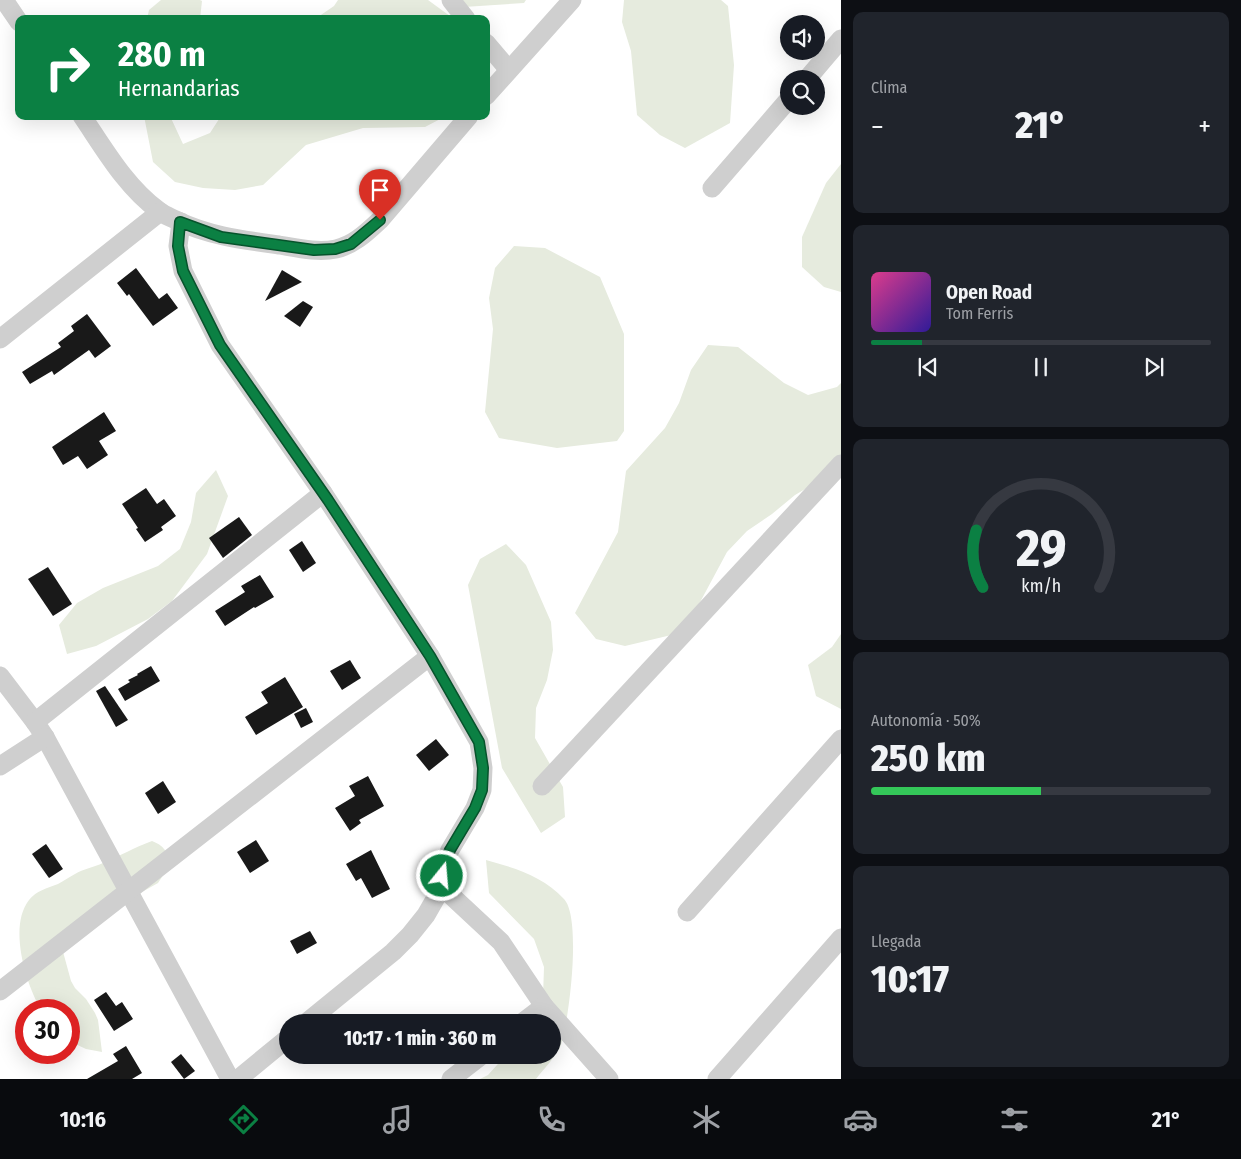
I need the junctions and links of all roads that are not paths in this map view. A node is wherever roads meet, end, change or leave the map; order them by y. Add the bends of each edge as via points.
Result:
1 (4, 0) edge
2 (451, 0) edge
3 (572, 0) edge
4 (463, 15) edge
5 (15, 16) edge
6 (841, 39) edge
7 (490, 48) edge
8 (509, 70) junction
9 (814, 70) edge
10 (490, 91) edge
11 (780, 109) edge
12 (85, 120) edge
13 (466, 120) edge
14 (712, 188) dead end
15 (160, 212) junction
16 (180, 222) junction
17 (0, 338) edge
18 (841, 464) edge
19 (323, 493) junction
20 (430, 656) junction
21 (0, 676) edge
22 (40, 730) junction
23 (841, 739) edge
24 (0, 766) edge
25 (542, 786) dead end
26 (442, 887) junction
27 (130, 891) junction
28 (686, 912) dead end
29 (841, 938) edge
30 (0, 992) edge
31 (544, 1006) junction
32 (317, 1014) edge
33 (534, 1014) edge
34 (279, 1045) edge
35 (470, 1064) edge
36 (230, 1079) edge
37 (238, 1079) edge
38 (451, 1079) edge
39 (609, 1079) edge
40 (717, 1079) edge

1 - 5 street
2 - 4 street
3 - 8 street
6 - 9 street
7 - 8 street
8 - 10 street
11 - 14 street
12 - 15 street via 119,170
13 - 16 street via 380,220 351,244 314,250 221,237
15 - 16 street
15 - 17 street
16 - 19 street via 178,246 183,271 220,345
18 - 25 street
19 - 20 street
19 - 22 street
20 - 26 street via 479,742 483,768 482,790 446,858
20 - 27 street
21 - 22 street
22 - 24 street
22 - 27 street
23 - 28 street
26 - 31 street via 501,942
26 - 32 street via 410,935
27 - 30 street
27 - 36 street
29 - 40 street
31 - 33 street
31 - 39 street
34 - 37 street
35 - 38 street

